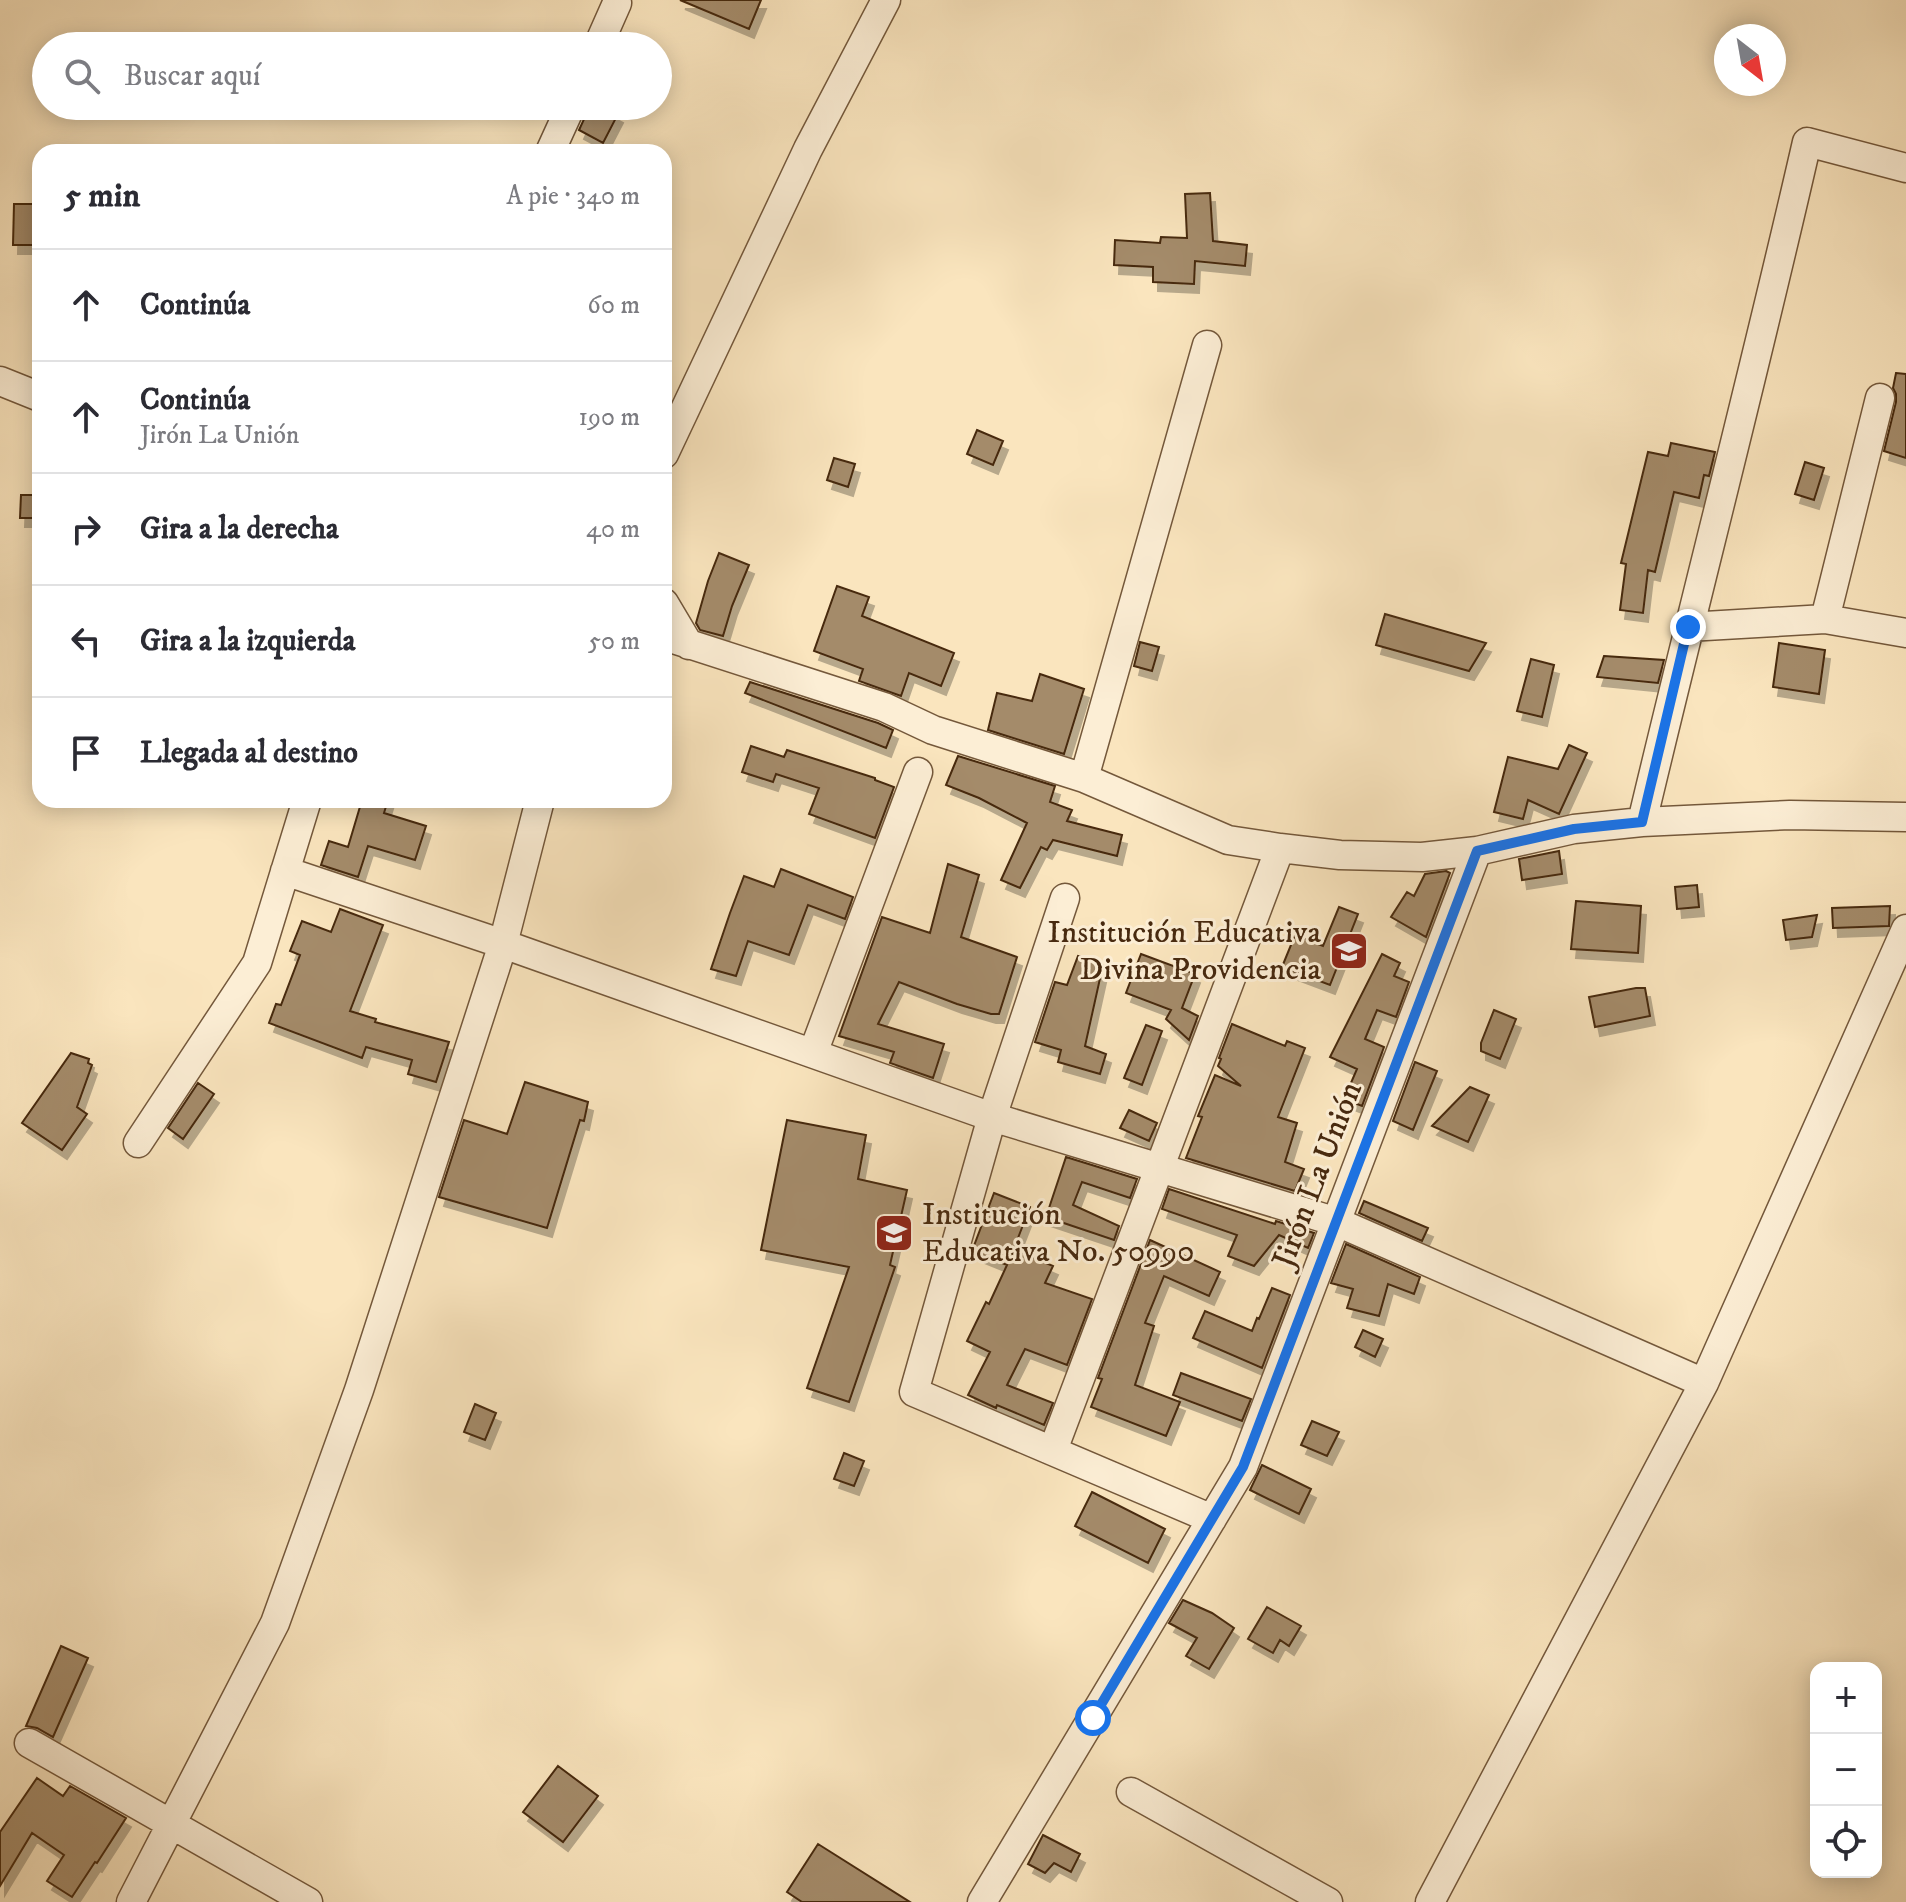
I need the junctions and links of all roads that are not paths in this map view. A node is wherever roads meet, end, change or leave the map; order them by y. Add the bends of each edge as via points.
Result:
1 (886, 0) edge
2 (617, 3) dead end
3 (604, 32) edge
4 (565, 120) edge
5 (554, 144) edge
6 (1906, 168) edge
7 (1207, 345) dead end
8 (0, 381) edge
9 (32, 394) edge
10 (1880, 398) dead end
11 (672, 437) edge
12 (1825, 619) junction
13 (1688, 627) junction
14 (1906, 633) edge
15 (676, 641) edge
16 (918, 772) dead end
17 (1084, 778) junction
18 (305, 808) edge
19 (538, 808) edge
20 (1906, 817) edge
21 (1642, 822) junction
22 (1280, 848) junction
23 (1477, 851) junction
24 (285, 871) junction
25 (1065, 898) dead end
26 (1906, 929) edge
27 (503, 944) junction
28 (813, 1053) junction
29 (992, 1117) junction
30 (138, 1143) dead end
31 (1160, 1167) junction
32 (1337, 1222) junction
33 (1704, 1383) junction
34 (1053, 1450) junction
35 (1212, 1519) junction
36 (29, 1743) dead end
37 (1131, 1792) dead end
38 (170, 1825) junction
39 (131, 1902) edge
40 (308, 1902) edge
41 (982, 1902) edge
42 (1328, 1902) edge
43 (1430, 1902) edge

1 - 11 street via 808,149
2 - 3 street
4 - 5 street
6 - 13 street via 1807,142
7 - 17 street
8 - 9 street
10 - 12 street
12 - 13 street
12 - 14 street
13 - 21 street
15 - 17 street
16 - 28 street
17 - 22 street via 1228,840
18 - 24 street
19 - 27 street
20 - 21 street via 1790,815
21 - 23 street via 1574,829
22 - 23 street via 1422,857
22 - 31 street
23 - 32 street, Jirón La Unión
24 - 27 street
24 - 30 street via 257,963
25 - 29 street
26 - 33 street
27 - 28 street
27 - 38 street via 359,1390 275,1623
28 - 29 street
29 - 31 street
29 - 34 street via 914,1392
31 - 32 street
31 - 34 street
32 - 33 street
32 - 35 street, Jirón La Unión via 1243,1467
33 - 43 street
34 - 35 street
35 - 41 street, Jirón La Unión
36 - 38 street
37 - 42 street
38 - 39 street
38 - 40 street

